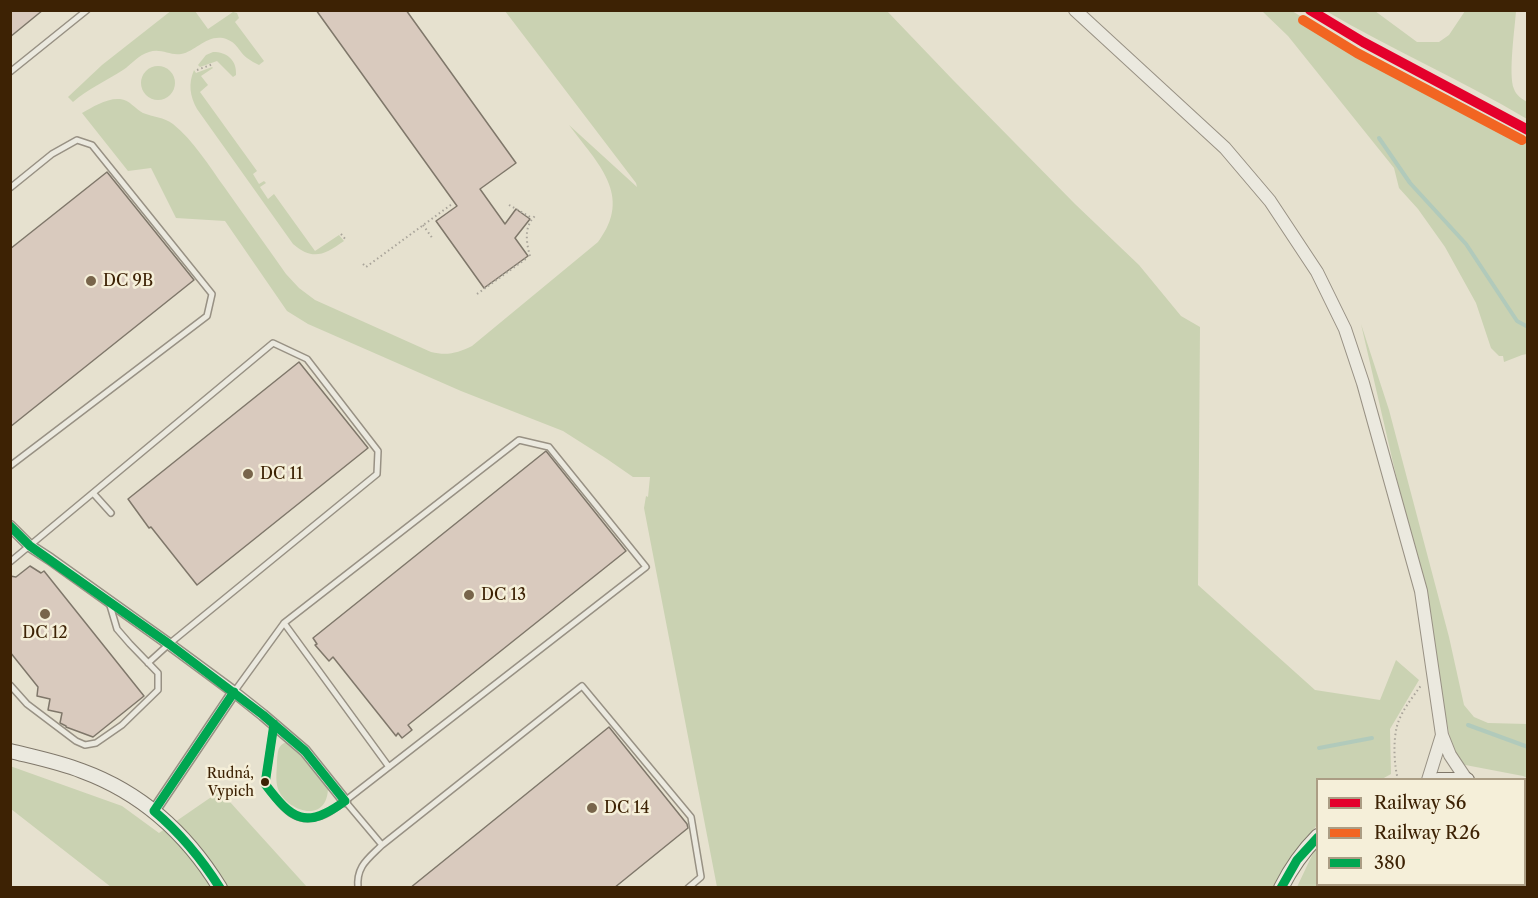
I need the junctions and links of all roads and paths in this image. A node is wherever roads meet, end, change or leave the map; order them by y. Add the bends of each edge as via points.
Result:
1 (87, 10) edge
2 (1075, 10) edge
3 (213, 64) dead end
4 (197, 70) dead end
5 (10, 72) edge
6 (10, 188) edge
7 (452, 204) dead end
8 (509, 205) dead end
9 (423, 225) junction
10 (341, 234) dead end
11 (433, 239) dead end
12 (346, 240) dead end
13 (363, 264) dead end
14 (477, 294) dead end
15 (10, 466) edge
16 (93, 493) junction
17 (111, 513) dead end
18 (10, 526) edge
19 (30, 546) junction
20 (10, 562) edge
21 (109, 601) junction
22 (284, 622) junction
23 (169, 644) junction
24 (148, 663) junction
25 (1432, 670) junction
26 (10, 685) edge
27 (234, 692) junction
28 (274, 724) junction
29 (1442, 735) junction
30 (10, 751) edge
31 (388, 767) junction
32 (1398, 778) edge
33 (1429, 778) edge
34 (1466, 778) edge
35 (345, 801) junction
36 (154, 811) junction
37 (1316, 837) edge
38 (382, 845) junction
39 (220, 888) edge
40 (358, 888) edge
41 (688, 888) edge
42 (1281, 888) edge

1 - 5 lane
2 - 25 street via 1225,148 1270,201 1317,272 1345,329 1363,383 1421,591
3 - 4 path
6 - 15 lane via 52,154 77,140 92,145 212,294 207,315
7 - 9 path
8 - 14 path via 533,217 526,229 529,257
9 - 11 path
9 - 13 path via 366,267
10 - 12 path
16 - 17 lane
16 - 19 lane
16 - 23 lane via 273,343 307,359 378,451 377,474
18 - 19 street
19 - 20 lane
19 - 21 street
21 - 23 street
21 - 24 lane via 117,628
22 - 27 lane
22 - 31 lane
22 - 31 lane via 519,440 549,447 646,567
23 - 24 lane
23 - 27 street
24 - 26 lane via 158,674 158,690 122,725 96,743 76,741 27,704
25 - 29 street
25 - 32 path via 1397,725
27 - 28 street
27 - 36 street
28 - 35 street via 305,751
28 - 35 lane via 265,784 284,810 304,820 323,816
29 - 33 street
29 - 34 street
30 - 36 main road via 82,771 121,789
31 - 35 lane
35 - 38 lane
36 - 39 main road via 191,846
37 - 42 main road via 1291,868
38 - 40 lane via 360,867
38 - 41 lane via 582,686 691,817 700,877

